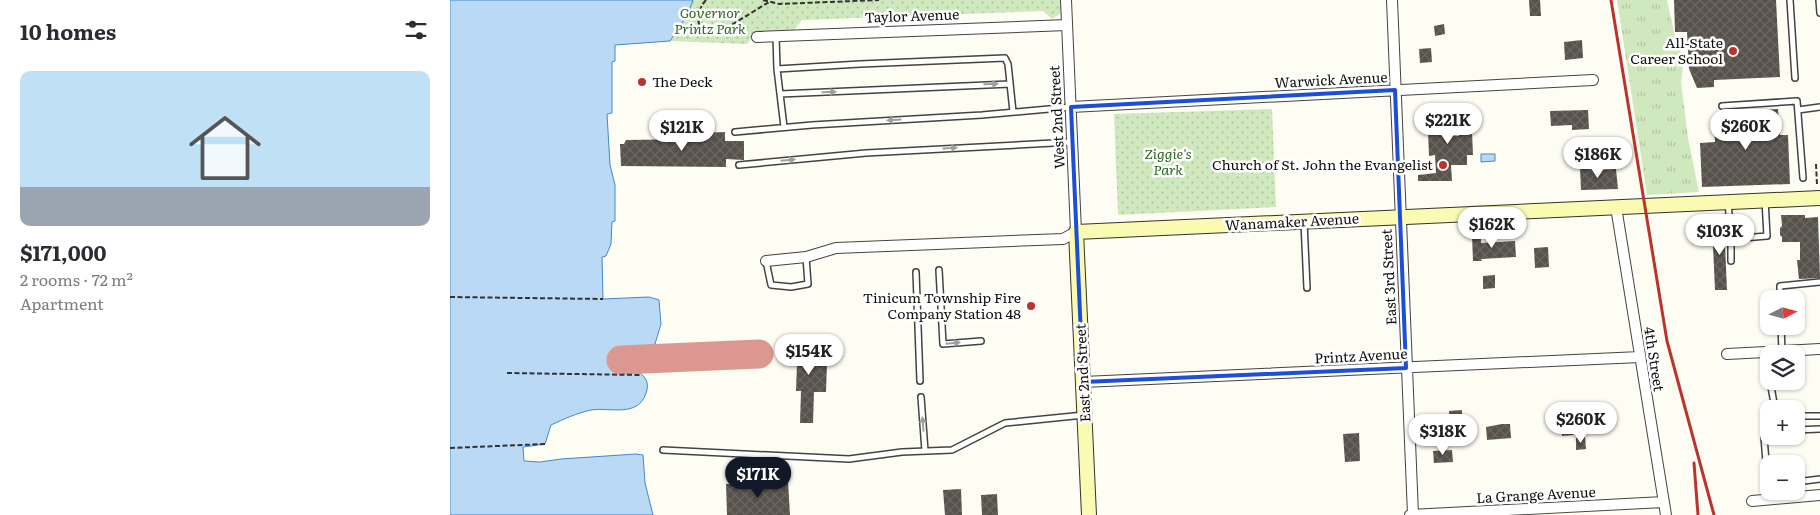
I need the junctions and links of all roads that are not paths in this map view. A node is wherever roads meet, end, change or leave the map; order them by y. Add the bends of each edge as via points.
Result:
1 (1066, 0) edge
2 (1392, 0) edge
3 (1790, 0) edge
4 (1819, 0) edge
5 (1820, 13) edge
6 (1067, 24) junction
7 (776, 36) junction
8 (757, 37) dead end
9 (777, 69) junction
10 (1795, 78) dead end
11 (1593, 80) dead end
12 (1010, 84) junction
13 (1395, 90) junction
14 (780, 94) junction
15 (1722, 106) dead end
16 (1071, 107) junction
17 (1820, 107) edge
18 (1798, 110) junction
19 (1013, 112) junction
20 (784, 127) junction
21 (735, 132) dead end
22 (1072, 142) junction
23 (739, 165) dead end
24 (1803, 178) dead end
25 (1818, 191) edge
26 (1765, 200) junction
27 (1728, 202) junction
28 (1616, 207) junction
29 (1400, 217) junction
30 (1304, 221) junction
31 (1076, 232) junction
32 (1731, 239) junction
33 (806, 257) junction
34 (1731, 260) dead end
35 (766, 261) joint
36 (939, 270) dead end
37 (916, 272) dead end
38 (1820, 282) edge
39 (1307, 288) dead end
40 (1780, 290) edge
41 (981, 341) dead end
42 (1820, 349) edge
43 (1805, 350) edge
44 (1760, 352) edge
45 (1727, 354) dead end
46 (1640, 357) junction
47 (1406, 368) junction
48 (920, 381) dead end
49 (1083, 382) junction
50 (921, 397) dead end
51 (1085, 415) junction
52 (1805, 416) edge
53 (1820, 416) edge
54 (1820, 429) edge
55 (1805, 430) edge
56 (1820, 436) edge
57 (663, 450) dead end
58 (925, 451) junction
59 (1820, 479) edge
60 (1805, 481) edge
61 (1820, 495) edge
62 (1805, 496) edge
63 (1768, 500) edge
64 (1752, 501) dead end
65 (1664, 502) junction
66 (1089, 515) edge
67 (1412, 515) edge
68 (1666, 515) edge

1 - 6 street, West 2nd Street
2 - 13 street, East 3rd Street
3 - 10 lane
4 - 5 lane
6 - 7 street, Taylor Avenue
6 - 16 street, West 2nd Street
7 - 8 street, Taylor Avenue
7 - 9 lane
9 - 12 lane via 1005,58
9 - 14 lane
11 - 13 street, Warwick Avenue
14 -> 12 lane
12 - 19 lane
13 - 16 street, Warwick Avenue
13 - 29 street, East 3rd Street
14 - 20 lane
15 - 18 lane via 1797,101
16 - 19 lane
16 - 22 street, West 2nd Street
17 - 18 lane
18 - 24 lane
19 -> 20 lane
20 - 21 lane
23 -> 22 lane via 866,153
22 - 31 street, West 2nd Street
25 - 26 street, Wanamaker Avenue
26 - 27 street, Wanamaker Avenue
26 - 32 lane via 1767,236
27 - 28 street, Wanamaker Avenue
27 - 32 lane
28 - 29 street, Wanamaker Avenue
28 - 46 street, 4th Street
29 - 30 street, Wanamaker Avenue
29 - 47 street, East 3rd Street
30 - 31 street, Wanamaker Avenue
30 - 39 lane
31 - 33 street, Wanamaker Avenue via 1063,239 836,248
31 - 49 street, East 2nd Street
32 - 34 lane
33 - 35 street, Wanamaker Avenue
33 - 35 lane via 808,284 791,287 771,285
36 -> 41 lane via 943,344
37 - 48 lane
38 - 40 lane via 1780,286
42 - 43 street
44 - 45 street
46 - 47 street, Printz Avenue
46 - 65 street, 4th Street
47 - 49 street, Printz Avenue
47 - 67 street, East 3rd Street
49 - 51 street, East 2nd Street
58 -> 50 lane
51 - 58 lane via 1005,423 952,450
51 - 66 street, East 2nd Street
52 - 53 lane
54 - 55 lane
54 - 56 lane
57 - 58 lane via 850,459
59 - 60 lane
61 - 62 street
63 - 64 street
65 - 67 street, La Grange Avenue
65 - 68 street, 4th Street

